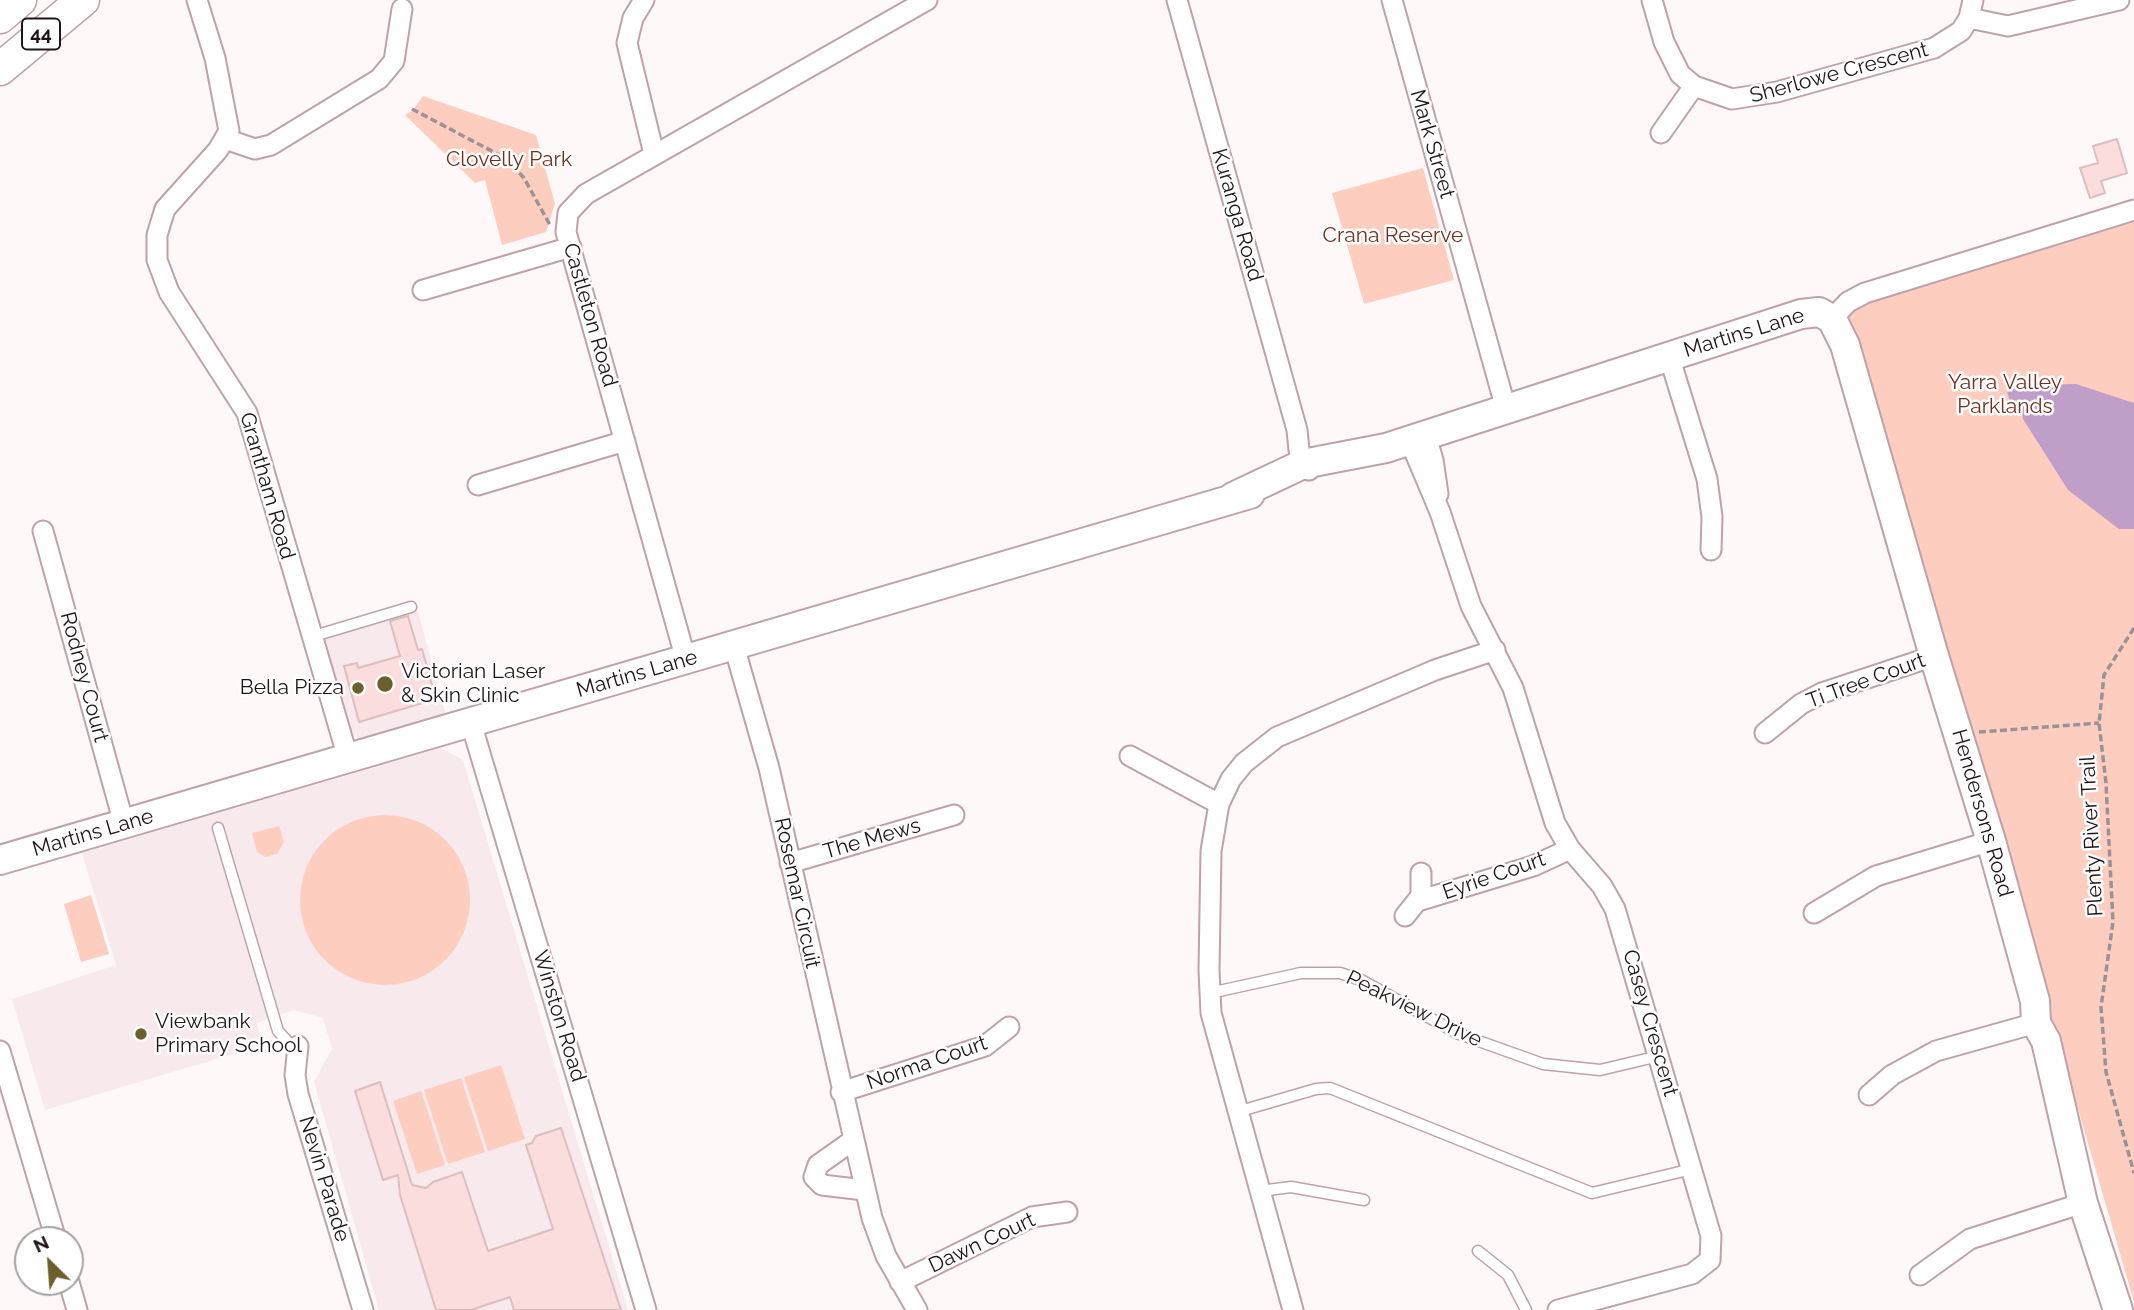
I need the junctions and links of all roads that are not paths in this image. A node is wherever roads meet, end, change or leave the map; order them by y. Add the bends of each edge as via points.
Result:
1 (20, 0) edge
2 (83, 0) edge
3 (645, 0) edge
4 (928, 0) edge
5 (1177, 0) edge
6 (1392, 0) edge
7 (1653, 0) edge
8 (2119, 0) edge
9 (197, 2) edge
10 (402, 9) dead end
11 (1971, 9) edge
12 (0, 17) edge
13 (0, 69) edge
14 (1694, 86) junction
15 (1661, 133) dead end
16 (225, 139) junction
17 (654, 154) junction
18 (2134, 210) edge
19 (571, 247) junction
20 (423, 290) dead end
21 (1832, 319) junction
22 (1669, 356) junction
23 (1506, 410) junction
24 (625, 441) junction
25 (1407, 441) junction
26 (1308, 466) junction
27 (478, 485) dead end
28 (43, 531) dead end
29 (1711, 550) dead end
30 (411, 607) dead end
31 (314, 636) junction
32 (1492, 645) junction
33 (734, 646) junction
34 (1934, 656) junction
35 (686, 660) junction
36 (471, 723) junction
37 (1765, 733) dead end
38 (1130, 756) dead end
39 (348, 758) junction
40 (1219, 804) junction
41 (954, 815) dead end
42 (124, 824) junction
43 (218, 828) dead end
44 (1991, 841) junction
45 (1570, 849) junction
46 (0, 860) edge
47 (790, 863) junction
48 (1421, 873) dead end
49 (1814, 913) dead end
50 (1209, 993) junction
51 (2036, 1023) junction
52 (1009, 1027) dead end
53 (298, 1046) joint
54 (0, 1051) edge
55 (1659, 1056) junction
56 (841, 1092) junction
57 (1869, 1095) dead end
58 (1237, 1112) junction
59 (852, 1141) junction
60 (1692, 1169) junction
61 (864, 1190) junction
62 (1259, 1191) junction
63 (1364, 1200) dead end
64 (2083, 1203) junction
65 (1067, 1212) dead end
66 (52, 1226) edge
67 (1478, 1251) dead end
68 (1920, 1275) dead end
69 (900, 1282) junction
70 (363, 1310) edge
71 (646, 1310) edge
72 (917, 1310) edge
73 (1293, 1310) edge
74 (1526, 1310) edge
75 (1558, 1310) edge
76 (2118, 1310) edge

1 - 12 main road, 44
2 - 13 main road, 44
3 - 17 street via 633,18 627,43
4 - 17 street, Castleton Road
5 - 26 street, Kuranga Road
6 - 23 street, Mark Street
7 - 14 street via 1671,58
8 - 11 street via 2008,26
9 - 16 street via 222,88 229,124
10 - 16 street via 394,61 379,79 271,145 246,148
11 - 14 street, Sherlowe Crescent via 1961,31 1934,48 1767,94 1732,99
14 - 15 street
16 - 31 street, Grantham Road via 165,209 157,236 157,260 169,292 243,403
17 - 19 street, Castleton Road via 571,206 566,223
18 - 21 street, Martins Lane via 1865,293
19 - 20 street
19 - 24 street, Castleton Road
21 - 22 street, Martins Lane via 1810,312
21 - 34 street, Hendersons Road via 1845,345
22 - 23 street, Martins Lane
22 - 29 street via 1707,479
23 - 25 street, Martins Lane
24 - 27 street
24 - 35 street, Castleton Road
25 - 26 street, Martins Lane via 1334,469
25 - 32 street, Casey Crescent via 1440,512 1461,582
26 - 33 street, Martins Lane via 1286,485
28 - 42 street, Rodney Court
30 - 31 lane
31 - 39 street, Grantham Road
32 - 40 street via 1277,737 1244,763
32 - 45 street, Casey Crescent via 1514,688 1550,812
33 - 35 street, Martins Lane
33 - 47 street, Rosemar Circuit
34 - 37 street, Ti Tree Court via 1822,693
34 - 44 street, Hendersons Road
35 - 36 street, Martins Lane
36 - 39 street, Martins Lane
36 - 71 street, Winston Road
38 - 40 street
39 - 42 street, Martins Lane
40 - 50 street via 1211,851
41 - 47 street, The Mews
42 - 46 street, Martins Lane
43 - 53 lane via 278,1031
44 - 49 street via 1876,876
44 - 51 street, Hendersons Road via 2035,1001
45 - 48 street, Eyrie Court via 1412,908
45 - 55 street, Casey Crescent via 1615,909
47 - 56 street, Rosemar Circuit
50 - 55 lane, Peakview Drive via 1301,973 1340,973 1460,1034 1543,1064 1600,1070
50 - 58 street
51 - 57 street via 1936,1051 1892,1074
51 - 64 street, Hendersons Road via 2046,1041
52 - 56 street, Norma Court via 985,1046
53 - 70 street, Nevin Parade via 298,1094
54 - 66 street
55 - 60 street, Casey Crescent
56 - 59 street, Rosemar Circuit
58 - 60 lane via 1330,1088 1592,1193
58 - 62 street
59 - 61 street, Rosemar Circuit
59 - 61 street via 818,1165 814,1177 822,1185
60 - 75 street, Casey Crescent via 1711,1236 1713,1254 1707,1265 1683,1277
61 - 69 street, Rosemar Circuit via 880,1241
62 - 63 lane via 1291,1187
62 - 73 street
64 - 68 street via 1970,1239
64 - 76 street, Hendersons Road
65 - 69 street, Dawn Court via 1032,1217
67 - 74 lane via 1508,1275
69 - 72 street, Rosemar Circuit

